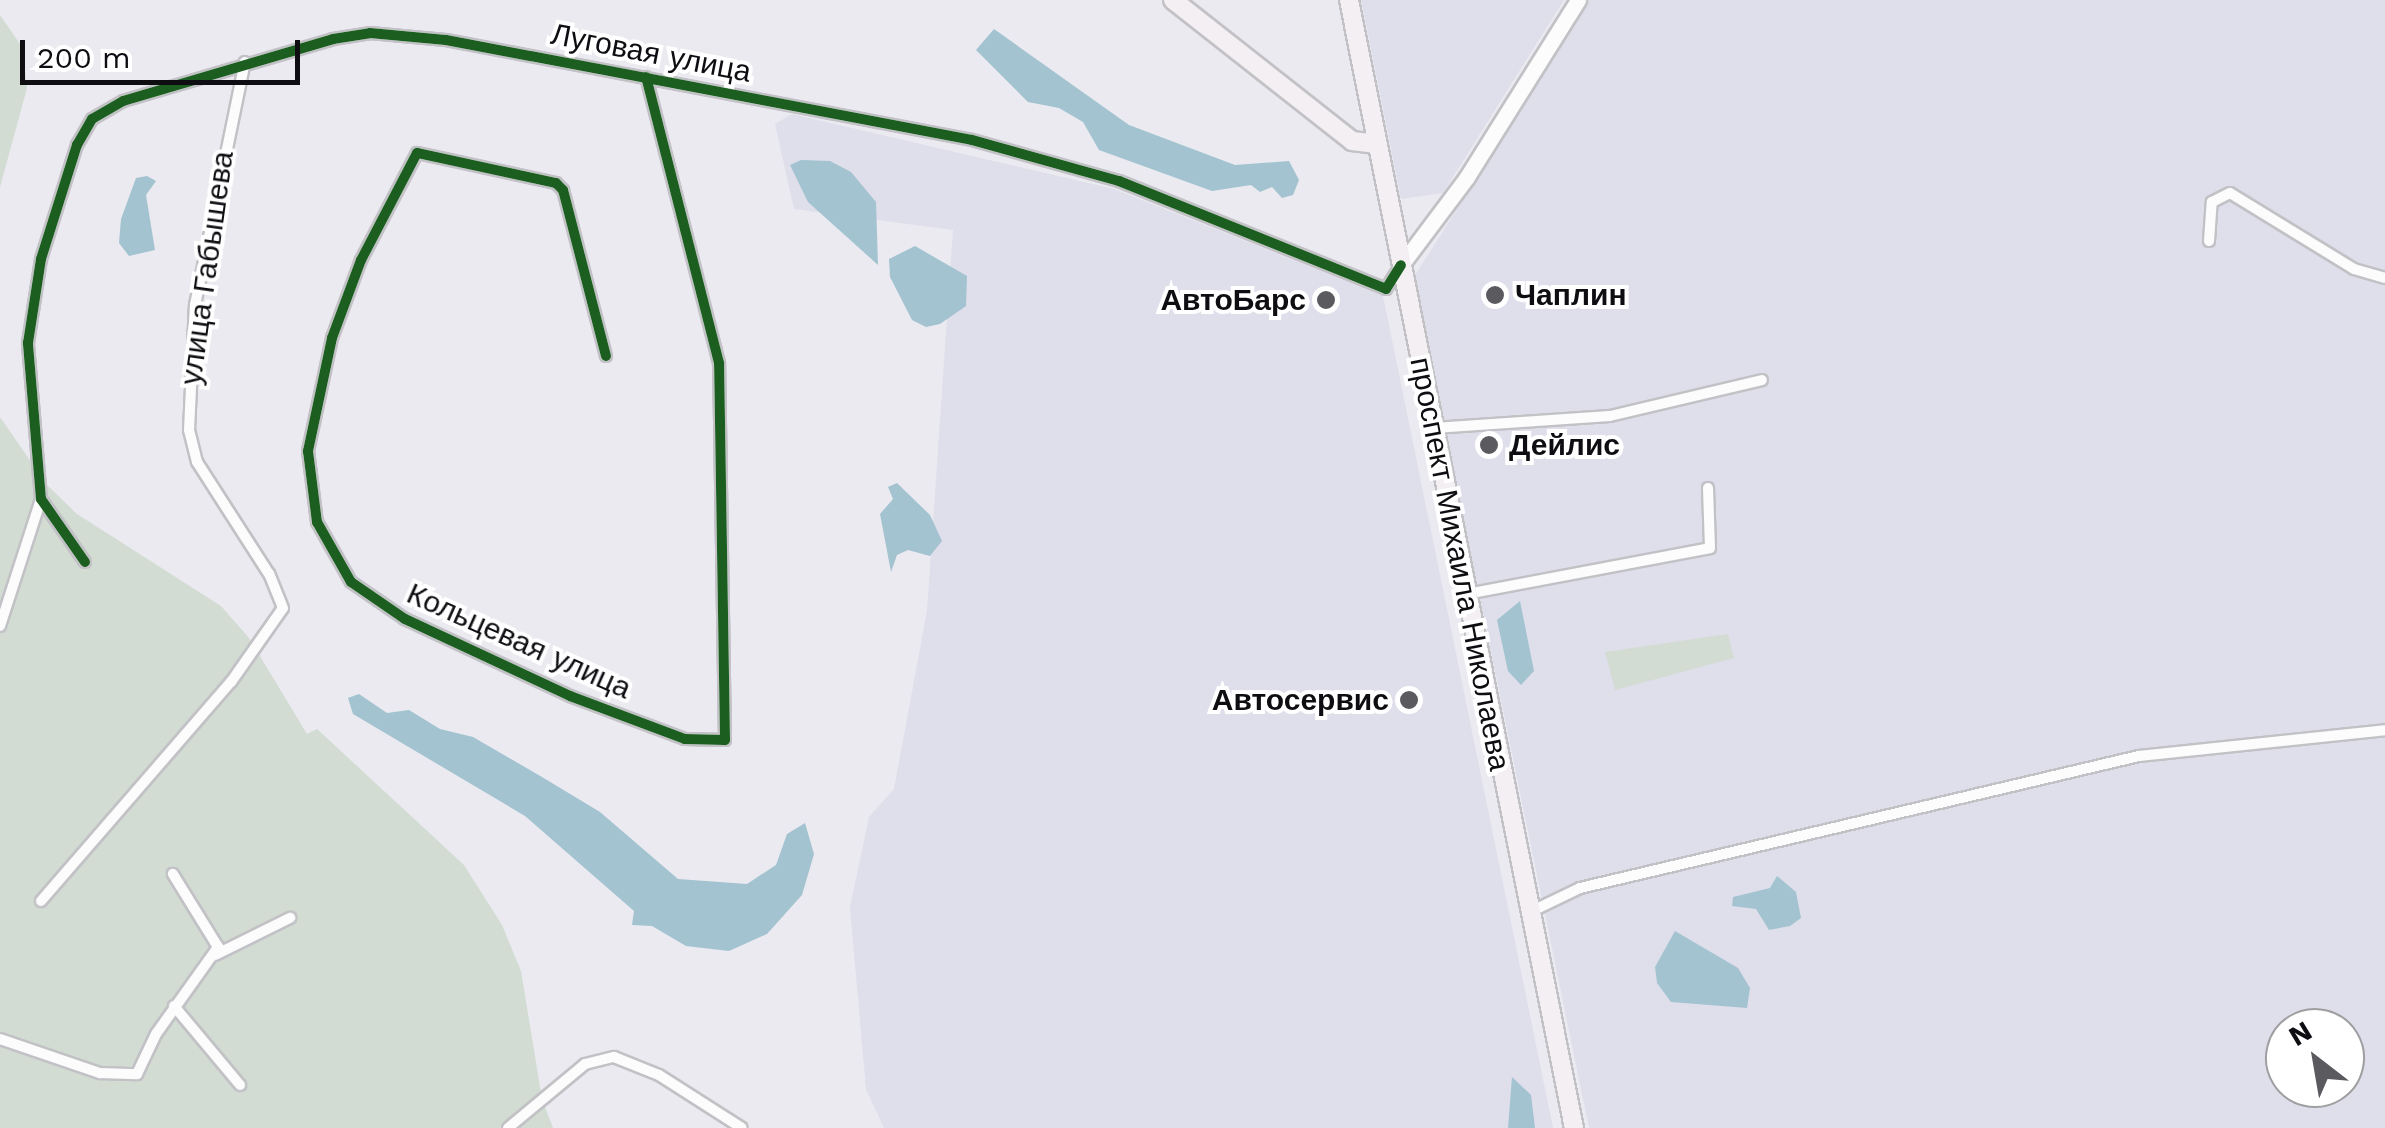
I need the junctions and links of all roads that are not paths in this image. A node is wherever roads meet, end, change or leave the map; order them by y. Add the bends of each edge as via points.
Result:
1 (1173, 0) edge
2 (1349, 0) edge
3 (1578, 0) edge
4 (245, 62) junction
5 (646, 77) junction
6 (1377, 144) junction
7 (2209, 241) dead end
8 (1401, 265) junction
9 (2385, 278) edge
10 (606, 356) dead end
11 (1762, 380) dead end
12 (1433, 428) junction
13 (1708, 488) dead end
14 (41, 499) junction
15 (85, 562) dead end
16 (1466, 594) junction
17 (0, 626) edge
18 (2385, 730) edge
19 (172, 874) dead end
20 (40, 901) dead end
21 (1530, 912) junction
22 (290, 918) dead end
23 (214, 955) junction
24 (174, 1006) junction
25 (0, 1039) edge
26 (240, 1085) dead end
27 (508, 1128) edge
28 (742, 1128) edge
29 (1574, 1128) edge

1 - 6 main road via 1344,136
2 - 6 main road, проспект Михаила Николаева
3 - 8 main road via 1447,207
4 - 5 street, Луговая улица via 333,39 407,34
4 - 14 street, Луговая улица via 101,111 77,145 41,259 28,343
4 - 20 street, улица Габышева via 195,305 187,398 197,462 270,574 284,608 232,682
5 - 8 street, Луговая улица via 1056,162 1386,289
5 - 10 street, Кольцевая улица via 719,363 725,740 686,739 570,696 405,619 351,582 318,522 308,452 332,338 362,260 418,153 556,182
6 - 8 main road, проспект Михаила Николаева
7 - 9 street via 2209,209 2230,193 2354,269
8 - 12 main road, проспект Михаила Николаева
11 - 12 street via 1610,416
12 - 16 main road, проспект Михаила Николаева
13 - 16 street via 1710,548
14 - 15 street
14 - 17 street
16 - 21 main road, проспект Михаила Николаева
18 - 21 street via 2354,728 2101,764 1580,888
19 - 23 street via 217,941
21 - 29 main road, проспект Михаила Николаева
22 - 23 street
23 - 24 street
24 - 25 street via 130,1078
24 - 26 street
27 - 28 street via 585,1064 614,1057 659,1076

